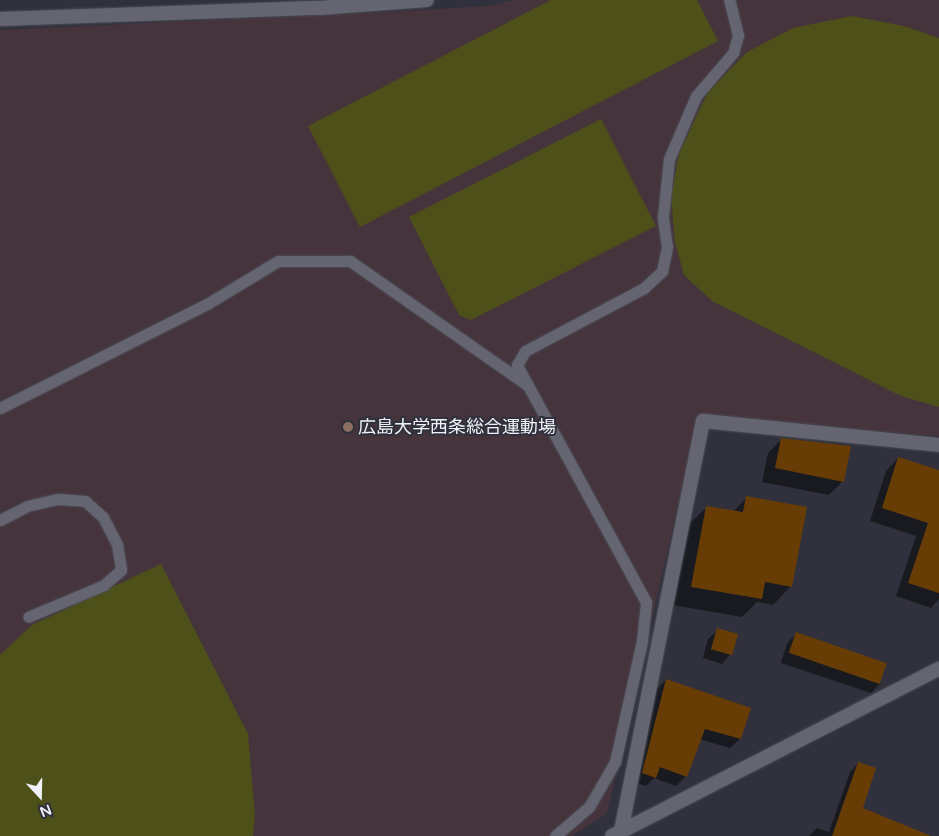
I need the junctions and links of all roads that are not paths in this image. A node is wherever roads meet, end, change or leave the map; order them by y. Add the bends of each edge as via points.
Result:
1 (427, 0) edge
2 (729, 0) edge
3 (0, 19) edge
4 (533, 388) junction
5 (0, 408) edge
6 (939, 445) edge
7 (0, 520) edge
8 (28, 616) dead end
9 (939, 669) edge
10 (616, 834) edge
11 (555, 836) edge

1 - 3 street via 320,8
2 - 4 lane via 738,35 733,53 696,96 669,159 663,217 667,247 662,271 644,288 525,351 518,365
4 - 5 lane via 350,261 278,261 207,304
4 - 11 lane via 646,602 642,641 615,762 589,807
6 - 10 street via 703,421
7 - 8 lane via 27,506 58,498 85,501 103,517 117,544 121,570 104,585
9 - 10 street

